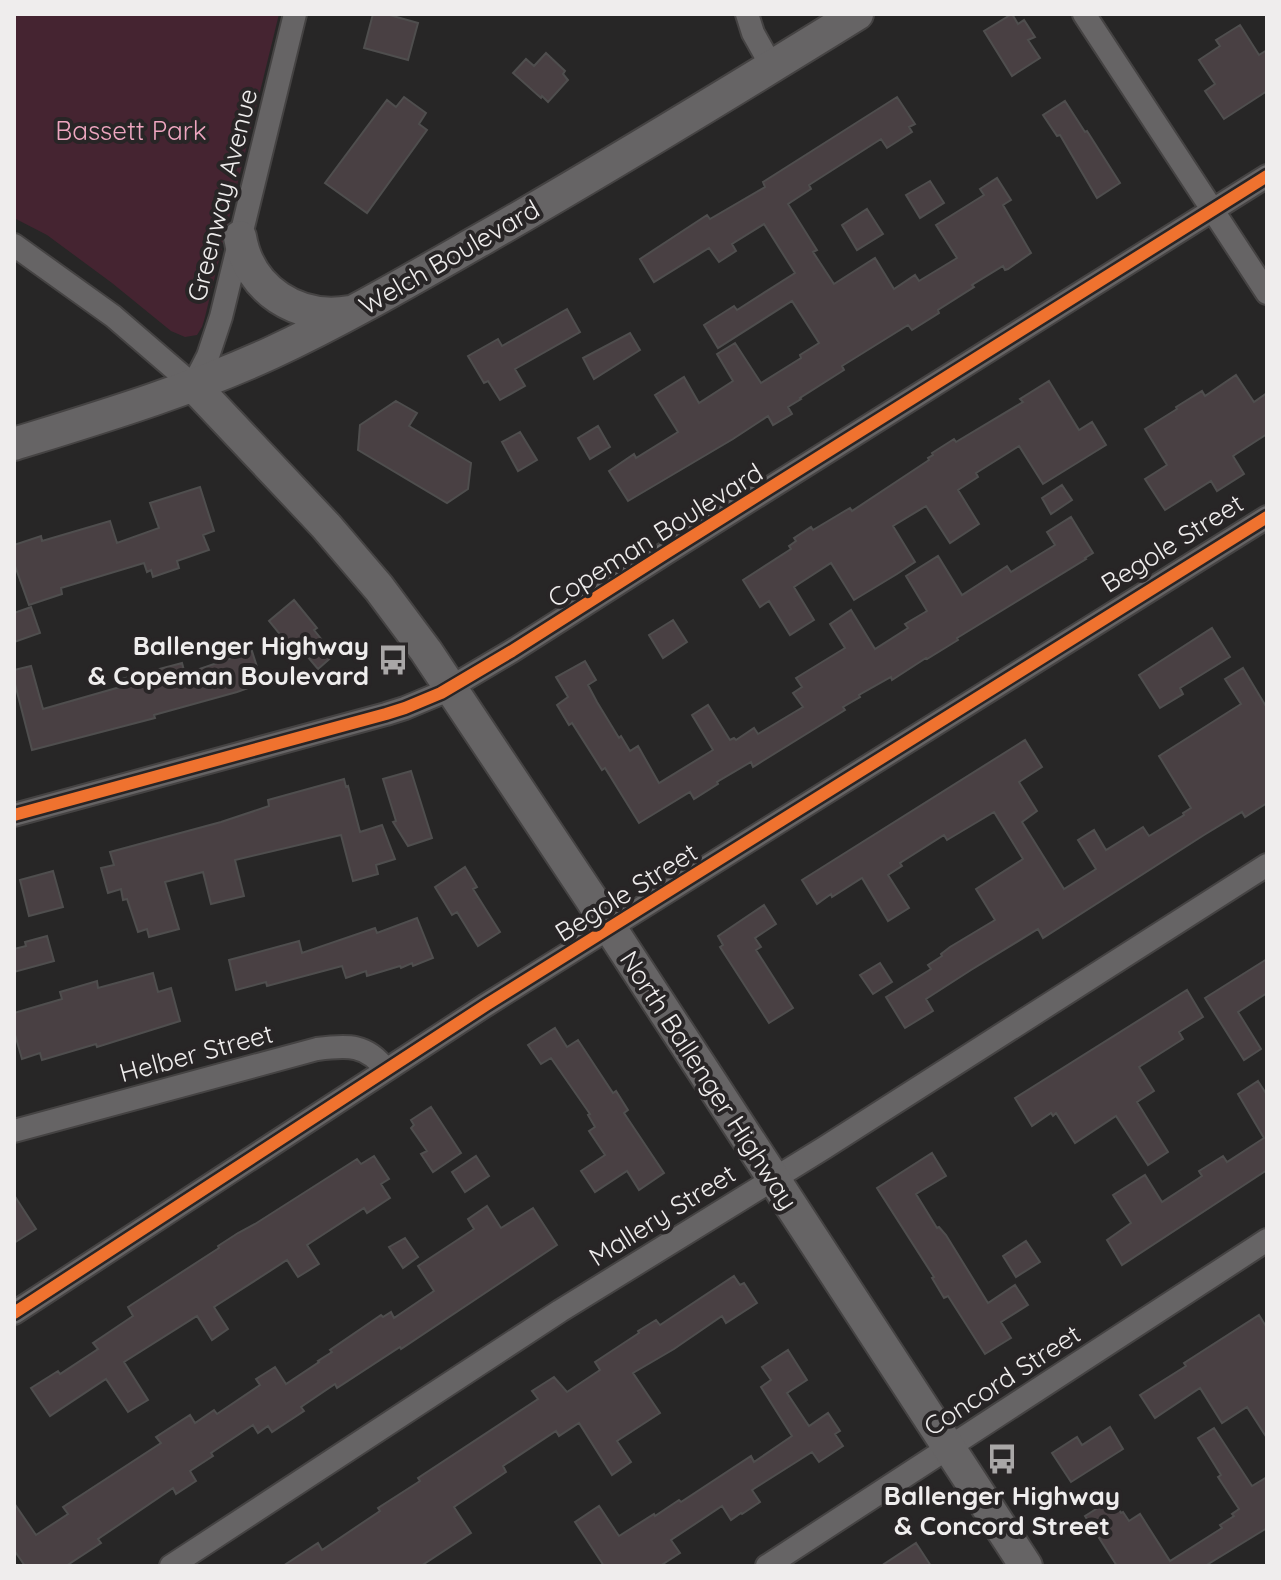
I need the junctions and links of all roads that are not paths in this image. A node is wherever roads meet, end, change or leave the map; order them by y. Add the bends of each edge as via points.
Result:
1 (295, 14) edge
2 (747, 14) edge
3 (857, 14) edge
4 (1084, 14) edge
5 (772, 67) junction
6 (1267, 176) edge
7 (1213, 210) junction
8 (240, 237) junction
9 (14, 245) edge
10 (1267, 293) edge
11 (353, 312) junction
12 (193, 385) junction
13 (14, 444) edge
14 (1267, 517) edge
15 (451, 687) junction
16 (14, 815) edge
17 (1267, 865) edge
18 (610, 929) junction
19 (386, 1070) junction
20 (14, 1131) edge
21 (773, 1179) junction
22 (1267, 1240) edge
23 (14, 1313) edge
24 (949, 1448) junction
25 (171, 1566) edge
26 (767, 1566) edge
27 (1026, 1566) edge

1 - 8 street, Greenway Avenue
2 - 5 street
3 - 5 main road, Welch Boulevard
4 - 7 street
5 - 11 main road, Welch Boulevard
6 - 7 street, Copeman Boulevard
7 - 10 street
7 - 15 street, Copeman Boulevard
8 - 11 main road via 252,271 278,297 322,313
8 - 12 street, Greenway Avenue via 215,338
9 - 12 street via 113,316
11 - 12 main road, Welch Boulevard
12 - 13 main road, Welch Boulevard
12 - 15 main road, North Ballenger Highway via 335,536
14 - 18 street, Begole Street
15 - 16 street, Copeman Boulevard via 395,712
15 - 18 main road, North Ballenger Highway
17 - 21 street, Mallery Street
18 - 19 street, Begole Street
18 - 21 main road, North Ballenger Highway
19 - 20 street, Helber Street via 364,1050 317,1049
19 - 23 street, Begole Street
21 - 24 main road, North Ballenger Highway
21 - 25 street, Mallery Street via 560,1311
22 - 24 street, Concord Street
24 - 26 street, Concord Street
24 - 27 main road, North Ballenger Highway

